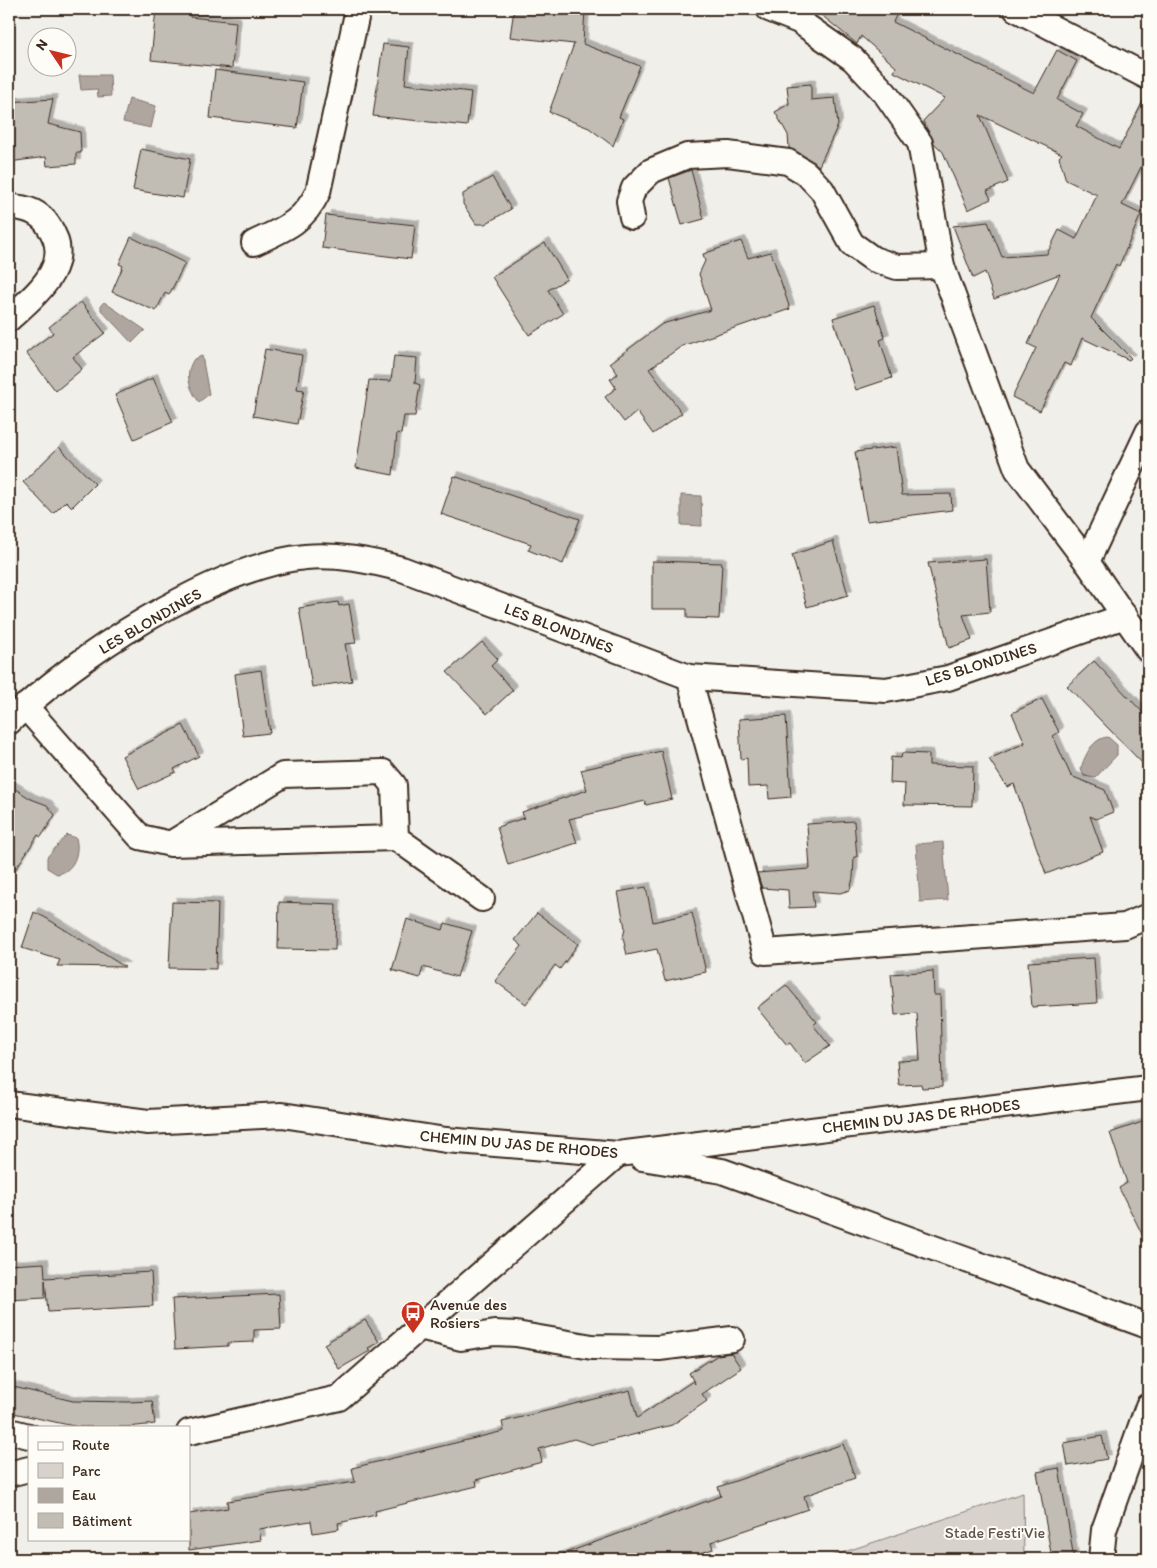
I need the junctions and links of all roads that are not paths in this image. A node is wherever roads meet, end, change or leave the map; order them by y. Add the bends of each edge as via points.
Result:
1 (358, 9) edge
2 (769, 9) edge
3 (1016, 9) edge
4 (1148, 77) edge
5 (9, 207) edge
6 (632, 217) dead end
7 (254, 243) dead end
8 (942, 266) junction
9 (9, 319) edge
10 (1148, 432) edge
11 (1087, 562) junction
12 (1125, 616) junction
13 (1148, 650) edge
14 (689, 677) junction
15 (17, 714) edge
16 (396, 838) junction
17 (171, 844) junction
18 (482, 898) dead end
19 (1148, 916) edge
20 (1148, 1088) edge
21 (9, 1104) edge
22 (618, 1154) junction
23 (1148, 1326) edge
24 (420, 1327) junction
25 (732, 1339) dead end
26 (1148, 1406) edge
27 (9, 1431) edge
28 (190, 1432) edge
29 (28, 1436) edge
30 (28, 1469) edge
31 (9, 1474) edge
32 (1101, 1559) edge

1 - 7 street via 318,192 310,208 296,223
2 - 8 street via 799,21 853,59 886,94 920,144
3 - 4 street
5 - 9 street via 21,207 42,215 56,236 56,266 43,288
6 - 8 street via 629,201 634,188 651,171 687,156 728,154 788,162 806,173 822,190 852,244 872,258 897,267
8 - 11 street via 1017,469
10 - 11 street
11 - 12 street
12 - 13 street
12 - 14 street, LES BLONDINES via 948,678 886,690
14 - 15 street, LES BLONDINES via 402,569 362,559 305,557 249,570 194,594 131,628 62,676
14 - 19 street via 766,952 1125,926
15 - 17 street, LES BLONDINES via 140,837
16 - 17 street, LES BLONDINES
16 - 17 street via 394,785 383,772 363,772 284,775
16 - 18 street
20 - 22 street, CHEMIN DU JAS DE RHODES
21 - 22 street, CHEMIN DU JAS DE RHODES via 148,1122 282,1115 446,1140
22 - 23 street via 722,1171
22 - 24 street
24 - 25 street via 461,1338 495,1332 592,1347 660,1348
24 - 28 street via 339,1398
26 - 32 street via 1104,1530
27 - 29 street
30 - 31 street

